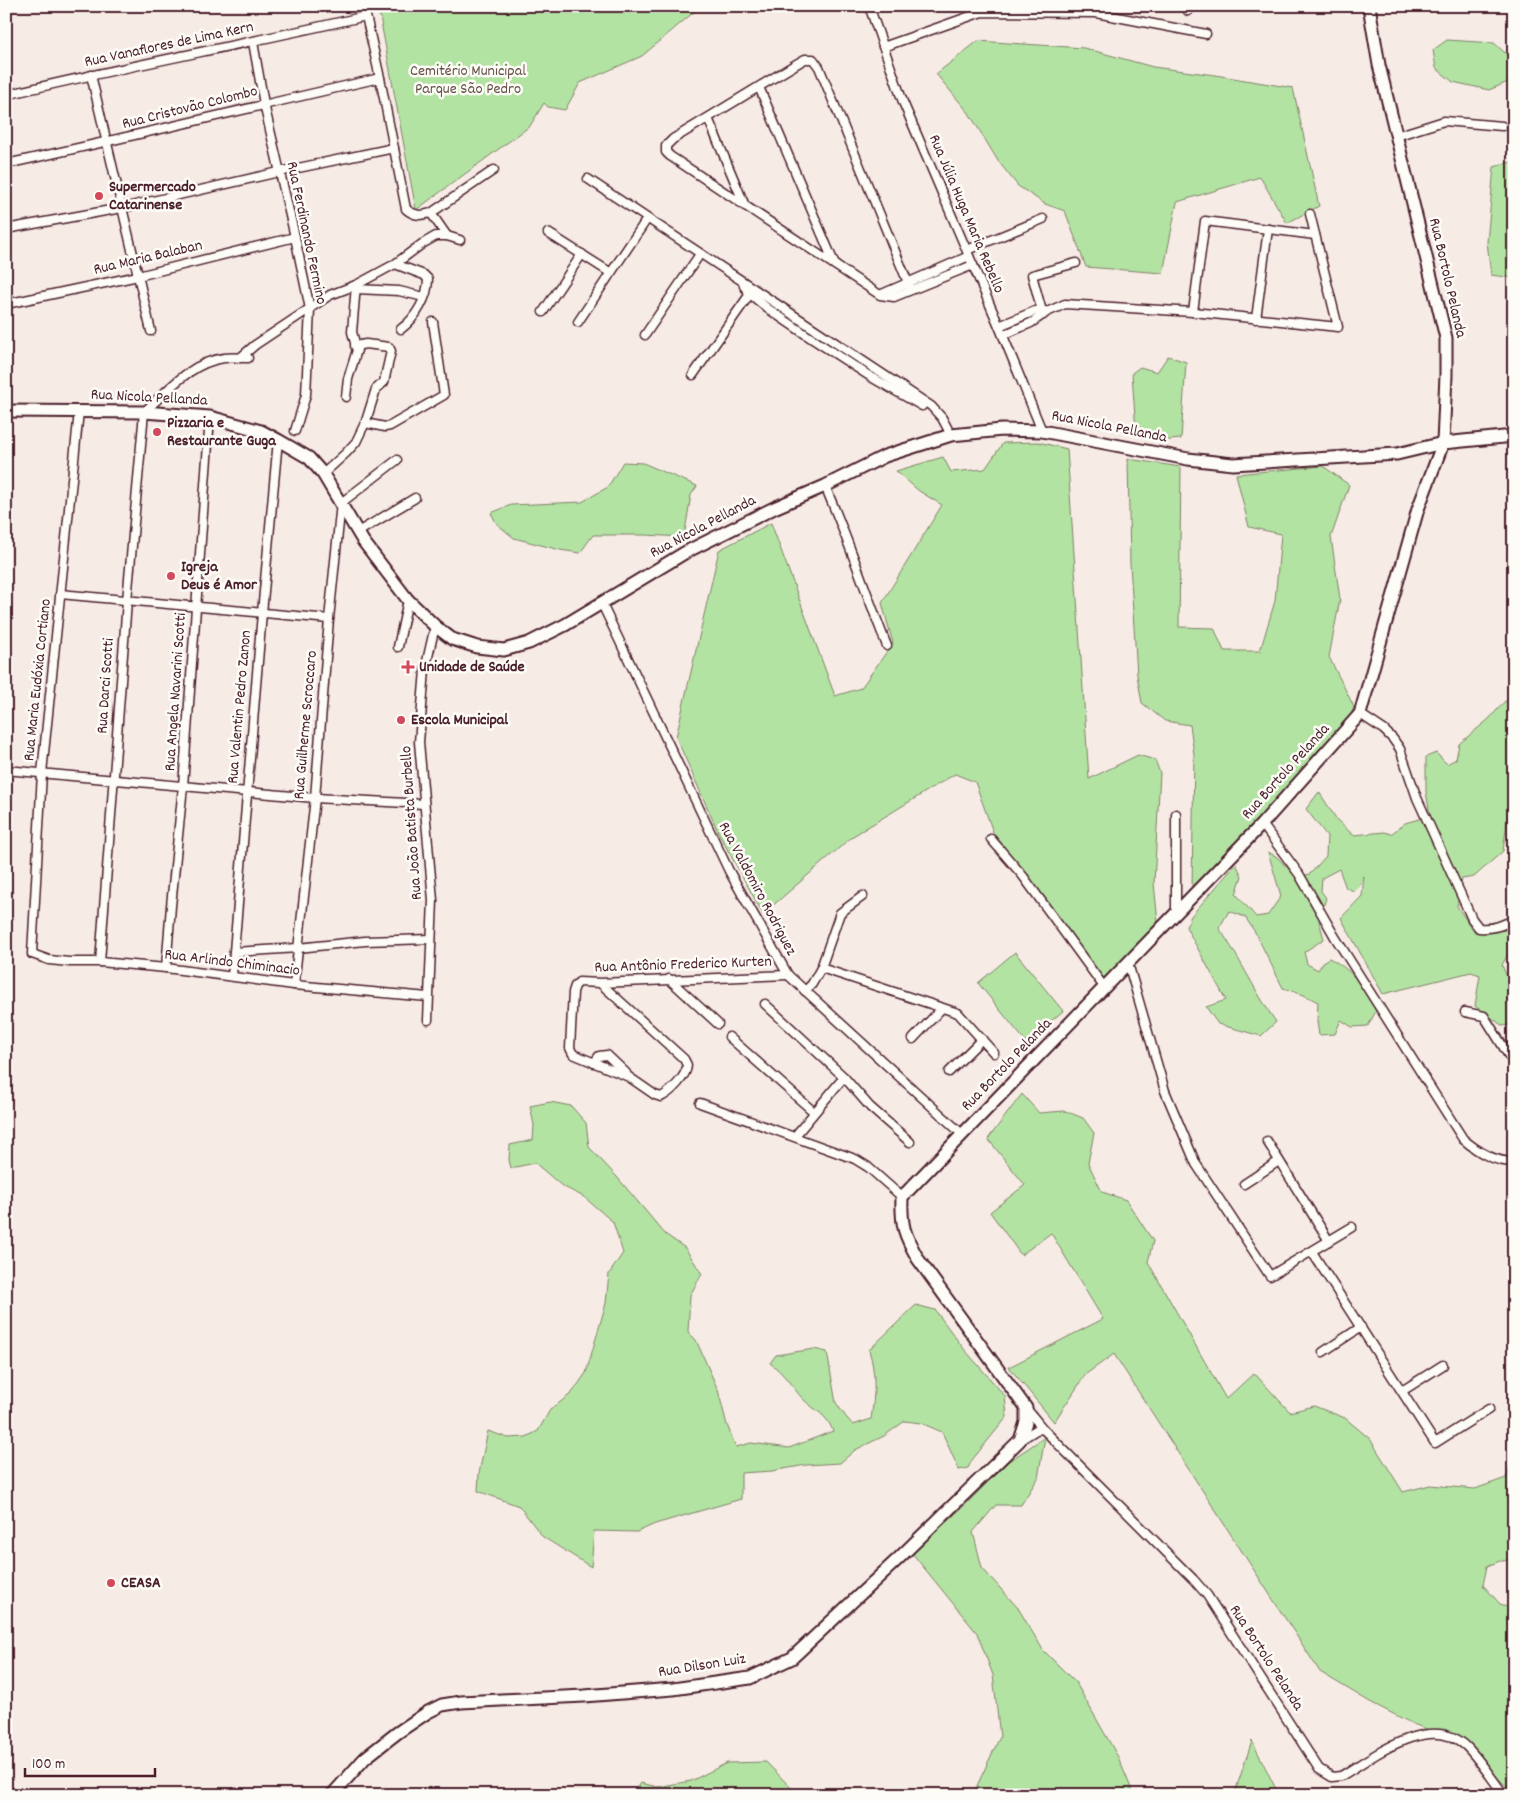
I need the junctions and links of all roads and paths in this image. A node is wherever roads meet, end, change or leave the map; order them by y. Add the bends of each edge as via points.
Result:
1 (869, 6) edge
2 (1369, 6) edge
3 (1206, 34) dead end
4 (253, 42) junction
5 (883, 47) junction
6 (91, 75) junction
7 (380, 78) junction
8 (759, 87) junction
9 (6, 95) edge
10 (264, 104) junction
11 (708, 118) junction
12 (1502, 126) dead end
13 (1396, 136) junction
14 (107, 142) junction
15 (394, 148) junction
16 (6, 164) edge
17 (494, 170) dead end
18 (279, 172) junction
19 (588, 179) dead end
20 (745, 206) junction
21 (122, 208) junction
22 (431, 213) junction
23 (1310, 214) dead end
24 (647, 219) junction
25 (1043, 219) dead end
26 (1268, 228) junction
27 (6, 229) edge
28 (548, 232) dead end
29 (1316, 235) junction
30 (447, 236) junction
31 (295, 237) junction
32 (460, 240) dead end
33 (968, 253) junction
34 (582, 254) junction
35 (700, 254) junction
36 (1076, 263) dead end
37 (395, 264) junction
38 (973, 264) junction
39 (835, 265) junction
40 (611, 273) junction
41 (138, 276) junction
42 (909, 286) junction
43 (356, 287) junction
44 (751, 292) junction
45 (424, 297) junction
46 (6, 304) edge
47 (310, 309) junction
48 (543, 312) dead end
49 (1193, 312) junction
50 (1044, 313) junction
51 (1256, 319) junction
52 (433, 322) dead end
53 (578, 322) dead end
54 (999, 326) junction
55 (401, 329) dead end
56 (150, 331) dead end
57 (817, 331) junction
58 (1003, 335) junction
59 (645, 336) dead end
60 (811, 338) junction
61 (355, 346) junction
62 (854, 356) junction
63 (848, 362) junction
64 (693, 375) dead end
65 (346, 397) dead end
66 (915, 398) junction
67 (6, 411) edge
68 (78, 411) junction
69 (144, 412) junction
70 (210, 417) junction
71 (365, 423) junction
72 (295, 431) dead end
73 (1042, 431) junction
74 (951, 435) junction
75 (1514, 436) edge
76 (278, 440) junction
77 (1443, 443) junction
78 (397, 460) dead end
79 (323, 474) junction
80 (825, 486) junction
81 (415, 498) dead end
82 (341, 503) junction
83 (358, 532) junction
84 (60, 594) junction
85 (127, 600) junction
86 (408, 600) junction
87 (601, 602) junction
88 (196, 607) junction
89 (262, 613) junction
90 (329, 619) junction
91 (434, 626) junction
92 (886, 646) dead end
93 (398, 647) dead end
94 (1360, 714) junction
95 (6, 770) edge
96 (42, 773) junction
97 (113, 780) junction
98 (183, 786) junction
99 (247, 792) junction
100 (315, 798) junction
101 (424, 804) junction
102 (1176, 814) dead end
103 (1262, 824) junction
104 (991, 839) dead end
105 (864, 896) dead end
106 (1176, 913) junction
107 (1514, 919) edge
108 (431, 939) junction
109 (298, 948) junction
110 (234, 952) junction
111 (32, 954) joint
112 (100, 962) junction
113 (1128, 963) junction
114 (166, 968) junction
115 (821, 968) junction
116 (788, 975) junction
117 (232, 976) junction
118 (669, 979) junction
119 (600, 983) junction
120 (294, 985) junction
121 (1104, 987) junction
122 (805, 990) junction
123 (428, 998) junction
124 (765, 1004) dead end
125 (942, 1008) junction
126 (1465, 1012) dead end
127 (428, 1020) dead end
128 (718, 1024) dead end
129 (729, 1037) dead end
130 (913, 1039) dead end
131 (982, 1039) junction
132 (994, 1053) dead end
133 (594, 1063) junction
134 (1514, 1064) edge
135 (949, 1072) dead end
136 (629, 1077) junction
137 (844, 1077) junction
138 (700, 1103) dead end
139 (814, 1112) junction
140 (962, 1134) junction
141 (795, 1136) junction
142 (1267, 1141) dead end
143 (910, 1142) dead end
144 (1279, 1161) junction
145 (1514, 1162) edge
146 (1244, 1184) dead end
147 (902, 1198) junction
148 (1352, 1227) dead end
149 (1329, 1241) junction
150 (1312, 1252) junction
151 (1361, 1327) junction
152 (1323, 1352) dead end
153 (1443, 1365) dead end
154 (1402, 1391) junction
155 (1026, 1408) junction
156 (1489, 1409) dead end
157 (1043, 1429) junction
158 (1020, 1440) junction
159 (332, 1795) edge
160 (1504, 1795) edge

1 - 5 street, Rua Júlia Huga Maria Rebello
2 - 13 street, Rua Bortolo Pelanda
3 - 5 street via 1096,13 982,12
4 - 6 street, Rua Vanaflores de Lima Kern
4 - 7 street, Rua Vanaflores de Lima Kern via 366,16
4 - 10 street, Rua Ferdinando Fermino
5 - 33 street, Rua Júlia Huga Maria Rebello via 902,102
6 - 9 street, Rua Vanaflores de Lima Kern
6 - 14 street
7 - 10 street, Rua Cristovão Colombo
7 - 15 street
8 - 11 street
8 - 39 street
8 - 42 street via 802,61 810,59 816,62
10 - 14 street, Rua Cristovão Colombo
10 - 18 street, Rua Ferdinando Fermino
11 - 20 street
11 - 20 street via 670,141 666,152
12 - 13 street via 1444,121
13 - 77 street, Rua Bortolo Pelanda via 1446,338
14 - 16 street, Rua Cristovão Colombo
14 - 21 street
15 - 18 street
15 - 22 street via 406,209 415,215
17 - 22 street
18 - 21 street
18 - 31 street, Rua Ferdinando Fermino
19 - 24 street
20 - 39 street
21 - 27 street
21 - 41 street
22 - 30 street
23 - 29 street
24 - 35 street
24 - 40 street
25 - 33 street
26 - 29 street
26 - 49 street via 1205,221
26 - 51 street
28 - 34 street
29 - 51 street via 1338,327
30 - 32 street
30 - 37 street via 436,236
31 - 41 street, Rua Maria Balaban
31 - 47 street, Rua Ferdinando Fermino
33 - 38 street, Rua Júlia Huga Maria Rebello
33 - 42 street
34 - 40 street
34 - 48 street
35 - 44 street
35 - 59 street
36 - 50 street via 1032,275
37 - 43 street
37 - 45 street via 428,279
38 - 42 street
38 - 54 street, Rua Júlia Huga Maria Rebello
39 - 42 street via 880,295
40 - 53 street
41 - 46 street, Rua Maria Balaban
41 - 56 street
43 - 45 street
43 - 47 street via 330,294
43 - 61 street via 352,332
44 - 57 street
44 - 60 street via 767,308
44 - 64 street
45 - 55 street via 417,312
47 - 69 street via 255,345 244,358 225,358 198,367
47 - 72 street, Rua Ferdinando Fermino via 306,395
49 - 50 street via 1065,304
49 - 51 street
50 - 54 street via 1026,314
50 - 58 street via 1031,323
52 - 71 street via 444,395 390,426
54 - 58 street, Rua Júlia Huga Maria Rebello
57 - 60 street
57 - 62 street
58 - 73 street, Rua Júlia Huga Maria Rebello
60 - 63 street
61 - 65 street via 357,350
61 - 71 street via 389,347 391,351 387,377 376,389
62 - 63 street
62 - 66 street
63 - 66 street
66 - 74 street via 940,415
67 - 68 street, Rua Nicola Pellanda
68 - 69 street, Rua Nicola Pellanda
68 - 84 street, Rua Maria Eudóxia Cortiano
69 - 70 street, Rua Nicola Pellanda
69 - 85 street, Rua Darci Scotti
70 - 76 street, Rua Nicola Pellanda via 261,431
70 - 88 street, Rua Angela Navarini Scotti
71 - 79 street via 356,442
73 - 74 street, Rua Nicola Pellanda via 1002,430
73 - 77 street, Rua Nicola Pellanda via 1188,459 1233,464 1397,454
74 - 80 street, Rua Nicola Pellanda via 886,456
75 - 77 street, Rua Nicola Pellanda
76 - 79 street, Rua Nicola Pellanda via 309,458
76 - 89 street, Rua Valentin Pedro Zanon
77 - 94 street, Rua Bortolo Pelanda via 1418,509
78 - 82 street
79 - 82 street, Rua Nicola Pellanda
80 - 87 street, Rua Nicola Pellanda via 686,552
80 - 92 street
81 - 83 street
82 - 83 street, Rua Nicola Pellanda
82 - 90 street, Rua Guilherme Scroccaro
83 - 86 street, Rua Nicola Pellanda
84 - 85 street
84 - 96 street, Rua Maria Eudóxia Cortiano
85 - 88 street
85 - 97 street, Rua Darci Scotti
86 - 91 street, Rua Nicola Pellanda
86 - 93 street
87 - 91 street, Rua Nicola Pellanda via 529,643 504,650 477,647 452,639
87 - 116 street, Rua Valdomiro Rodriguez via 729,871
88 - 89 street
88 - 98 street, Rua Angela Navarini Scotti
89 - 90 street
89 - 99 street, Rua Valentin Pedro Zanon
90 - 100 street, Rua Guilherme Scroccaro
91 - 101 street, Rua João Batista Burbello via 425,670 419,742
94 - 103 street, Rua Bortolo Pelanda
94 - 107 street via 1384,730 1400,749 1417,798 1472,920 1479,928 1489,929
95 - 96 street
96 - 97 street
96 - 111 street, Rua Maria Eudóxia Cortiano
97 - 98 street
97 - 112 street, Rua Darci Scotti
98 - 99 street
98 - 114 street, Rua Angela Navarini Scotti
99 - 100 street
99 - 110 street, Rua Valentin Pedro Zanon
100 - 101 street
100 - 109 street, Rua Guilherme Scroccaro
101 - 108 street, Rua João Batista Burbello via 433,900
102 - 106 street
103 - 106 street, Rua Bortolo Pelanda
103 - 145 street via 1299,874 1340,946 1464,1139 1477,1152
104 - 121 street via 1023,876
105 - 115 street via 840,913
106 - 113 street, Rua Bortolo Pelanda
108 - 109 street
108 - 123 street, Rua João Batista Burbello
109 - 110 street
109 - 120 street, Rua Guilherme Scroccaro
110 - 117 street, Rua Valentin Pedro Zanon
111 - 112 street, Rua Arlindo Chiminacio via 49,960
112 - 114 street, Rua Arlindo Chiminacio
113 - 121 street, Rua Bortolo Pelanda
113 - 150 street via 1166,1092 1196,1164 1270,1276
114 - 117 street, Rua Arlindo Chiminacio
115 - 122 street
115 - 125 street
116 - 118 street, Rua Antônio Frederico Kurten
116 - 122 street, Rua Valdomiro Rodriguez
117 - 120 street, Rua Arlindo Chiminacio
118 - 119 street, Rua Antônio Frederico Kurten
118 - 128 street
119 - 133 street, Rua Antônio Frederico Kurten via 580,982 574,988 570,1048 575,1056
119 - 136 street via 684,1059 688,1067 661,1097
120 - 123 street, Rua Arlindo Chiminacio
121 - 140 street, Rua Bortolo Pelanda
122 - 140 street, Rua Valdomiro Rodriguez
123 - 127 street, Rua João Batista Burbello
124 - 137 street
125 - 130 street
125 - 131 street via 958,1013
126 - 134 street via 1484,1016
129 - 139 street
131 - 132 street
131 - 135 street
133 - 136 street
133 - 136 street via 599,1056 607,1055
137 - 139 street
137 - 143 street via 870,1107
138 - 141 street
139 - 141 street
140 - 147 street, Rua Bortolo Pelanda
141 - 147 street via 862,1163
142 - 144 street
144 - 146 street
144 - 149 street
147 - 155 street, Rua Bortolo Pelanda via 905,1236 918,1259
148 - 149 street
149 - 150 street
150 - 151 street
151 - 152 street
151 - 154 street
153 - 154 street
154 - 156 street via 1435,1443
155 - 157 street, Rua Bortolo Pelanda
155 - 158 street via 1026,1422
157 - 158 street
157 - 160 street, Rua Bortolo Pelanda via 1206,1595 1319,1769 1332,1777 1341,1776 1397,1743 1422,1734 1440,1734 1465,1746
158 - 159 street, Rua Dilson Luiz via 792,1658 750,1678 584,1696 442,1705 364,1758

